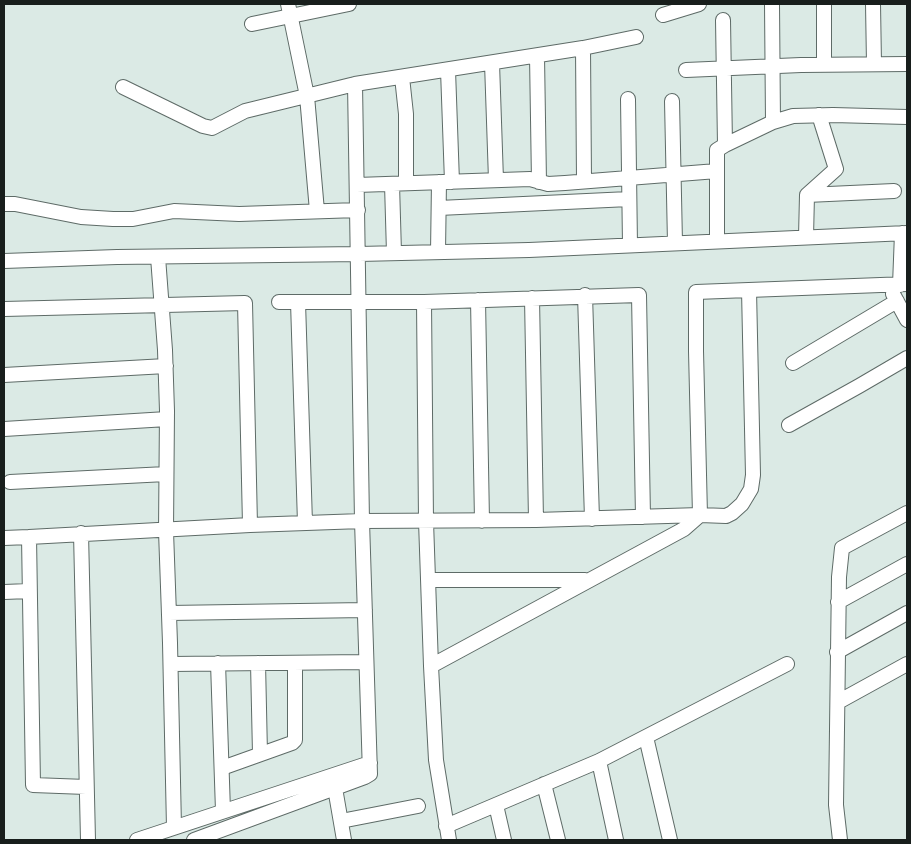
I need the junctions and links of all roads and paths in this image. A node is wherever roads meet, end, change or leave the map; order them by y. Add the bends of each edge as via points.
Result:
1 (349, 4) edge
2 (699, 4) edge
3 (772, 4) edge
4 (824, 4) edge
5 (873, 4) edge
6 (684, 6) edge
7 (289, 10) edge
8 (663, 15) dead end
9 (723, 20) dead end
10 (252, 24) dead end
11 (636, 36) dead end
12 (583, 48) junction
13 (537, 56) junction
14 (492, 63) junction
15 (874, 64) junction
16 (907, 64) edge
17 (824, 65) junction
18 (772, 67) junction
19 (724, 69) junction
20 (448, 70) junction
21 (686, 70) dead end
22 (402, 77) junction
23 (355, 84) junction
24 (122, 87) dead end
25 (307, 96) junction
26 (628, 99) dead end
27 (672, 101) dead end
28 (819, 115) junction
29 (907, 117) edge
30 (773, 122) junction
31 (725, 145) junction
32 (717, 170) junction
33 (672, 174) junction
34 (629, 177) junction
35 (496, 180) junction
36 (584, 181) junction
37 (445, 182) junction
38 (540, 182) junction
39 (399, 183) junction
40 (357, 185) junction
41 (894, 191) dead end
42 (807, 194) junction
43 (629, 200) junction
44 (4, 204) edge
45 (439, 208) junction
46 (358, 210) junction
47 (317, 211) junction
48 (905, 233) edge
49 (806, 237) junction
50 (717, 241) junction
51 (675, 243) junction
52 (630, 245) junction
53 (438, 252) junction
54 (394, 253) junction
55 (358, 254) junction
56 (158, 257) junction
57 (4, 261) edge
58 (898, 285) edge
59 (749, 290) junction
60 (585, 295) junction
61 (532, 298) junction
62 (478, 300) junction
63 (897, 301) junction
64 (280, 302) dead end
65 (298, 302) junction
66 (359, 302) junction
67 (424, 302) junction
68 (161, 305) junction
69 (4, 309) edge
70 (907, 320) edge
71 (907, 358) edge
72 (793, 363) dead end
73 (166, 366) junction
74 (4, 375) edge
75 (167, 419) junction
76 (789, 425) dead end
77 (4, 429) edge
78 (166, 474) junction
79 (10, 482) dead end
80 (700, 515) junction
81 (906, 515) edge
82 (643, 517) junction
83 (592, 519) junction
84 (536, 520) junction
85 (426, 521) junction
86 (482, 521) junction
87 (362, 522) junction
88 (305, 523) junction
89 (250, 525) junction
90 (166, 530) junction
91 (81, 533) junction
92 (29, 537) junction
93 (4, 538) edge
94 (907, 564) edge
95 (428, 580) junction
96 (588, 580) junction
97 (30, 591) junction
98 (4, 592) edge
99 (838, 602) junction
100 (365, 610) junction
101 (169, 613) junction
102 (907, 613) edge
103 (837, 652) junction
104 (366, 662) junction
105 (218, 663) junction
106 (258, 663) junction
107 (295, 663) junction
108 (171, 664) junction
109 (787, 664) dead end
110 (907, 664) edge
111 (431, 666) junction
112 (838, 702) junction
113 (646, 737) junction
114 (260, 754) junction
115 (599, 761) junction
116 (370, 763) junction
117 (222, 768) junction
118 (544, 784) junction
119 (86, 786) junction
120 (335, 788) junction
121 (496, 805) junction
122 (418, 806) dead end
123 (223, 811) junction
124 (341, 821) junction
125 (173, 830) edge
126 (448, 833) edge
127 (88, 840) edge
128 (137, 840) edge
129 (193, 840) edge
130 (343, 840) edge
131 (504, 840) edge
132 (558, 840) edge
133 (616, 840) edge
134 (670, 840) edge
135 (840, 840) edge

1 - 7 street
2 - 6 street
3 - 18 street
4 - 17 street
5 - 15 street
6 - 8 street
7 - 10 street
7 - 25 street
9 - 19 street
11 - 12 street
12 - 13 street
12 - 36 street
13 - 14 street
13 - 38 street
14 - 20 street
14 - 35 street
15 - 16 street
15 - 17 street
17 - 18 street
18 - 19 street
18 - 30 street
19 - 21 street
19 - 31 street
20 - 22 street
20 - 37 street
22 - 23 street
22 - 39 street via 406,114
23 - 25 street
23 - 40 street
24 - 25 street via 212,128 245,111
25 - 47 street
26 - 34 street
27 - 33 street
28 - 29 street
28 - 30 street via 793,116
28 - 42 street via 836,169
30 - 31 street
31 - 32 street via 717,150
32 - 33 street
32 - 50 street
33 - 34 street
33 - 51 street
34 - 36 street
34 - 43 street
35 - 37 street
35 - 38 street via 530,179
36 - 38 street
37 - 39 street
37 - 45 street
39 - 40 street
39 - 54 street
40 - 46 street
41 - 42 street
42 - 49 street
43 - 45 street
43 - 52 street
44 - 47 street via 113,219 133,219 174,211 240,214
45 - 53 street
46 - 47 street
46 - 55 street
48 - 49 street
48 - 58 street
49 - 50 street
50 - 51 street
51 - 52 street
52 - 53 street
53 - 54 street
54 - 55 street
55 - 56 street
55 - 66 street
56 - 57 street
56 - 68 street
58 - 59 street
58 - 63 street
59 - 80 street via 751,489 732,513 726,516
59 - 80 street via 696,292
60 - 61 street
60 - 82 street via 638,295
60 - 83 street
61 - 62 street
61 - 84 street
62 - 67 street
62 - 86 street
63 - 70 street
63 - 72 street
64 - 65 street
65 - 66 street
65 - 88 street
66 - 67 street
66 - 87 street
67 - 85 street
68 - 69 street
68 - 73 street
68 - 89 street via 245,303
71 - 76 street
73 - 74 street
73 - 75 street
75 - 77 street
75 - 78 street
78 - 79 street
78 - 90 street
80 - 82 street
80 - 96 street via 684,529
81 - 99 street via 842,548
82 - 83 street
83 - 84 street
84 - 86 street
85 - 86 street
85 - 87 street
85 - 95 street
87 - 88 street
87 - 100 street
88 - 89 street
89 - 90 street
90 - 91 street
90 - 101 street
91 - 92 street
91 - 119 street
92 - 93 street
92 - 97 street
94 - 99 street
95 - 96 street
95 - 111 street
96 - 111 street
97 - 98 street
97 - 119 street via 33,785
99 - 103 street
100 - 101 street
100 - 104 street
101 - 108 street
102 - 103 street
103 - 112 street
104 - 107 street
104 - 116 street
105 - 106 street
105 - 108 street
105 - 117 street
106 - 107 street
106 - 114 street
107 - 114 street via 295,740
108 - 125 street
109 - 113 street
110 - 112 street
111 - 126 street via 436,760
112 - 135 street via 836,805
113 - 115 street
113 - 134 street
114 - 117 street
115 - 118 street
115 - 133 street
116 - 120 street via 370,774 365,778
116 - 123 street
117 - 123 street
118 - 121 street
118 - 132 street
119 - 127 street
120 - 124 street
120 - 129 street
121 - 126 street
121 - 131 street
122 - 124 street
123 - 125 street
124 - 130 street
125 - 128 street
125 - 129 street

